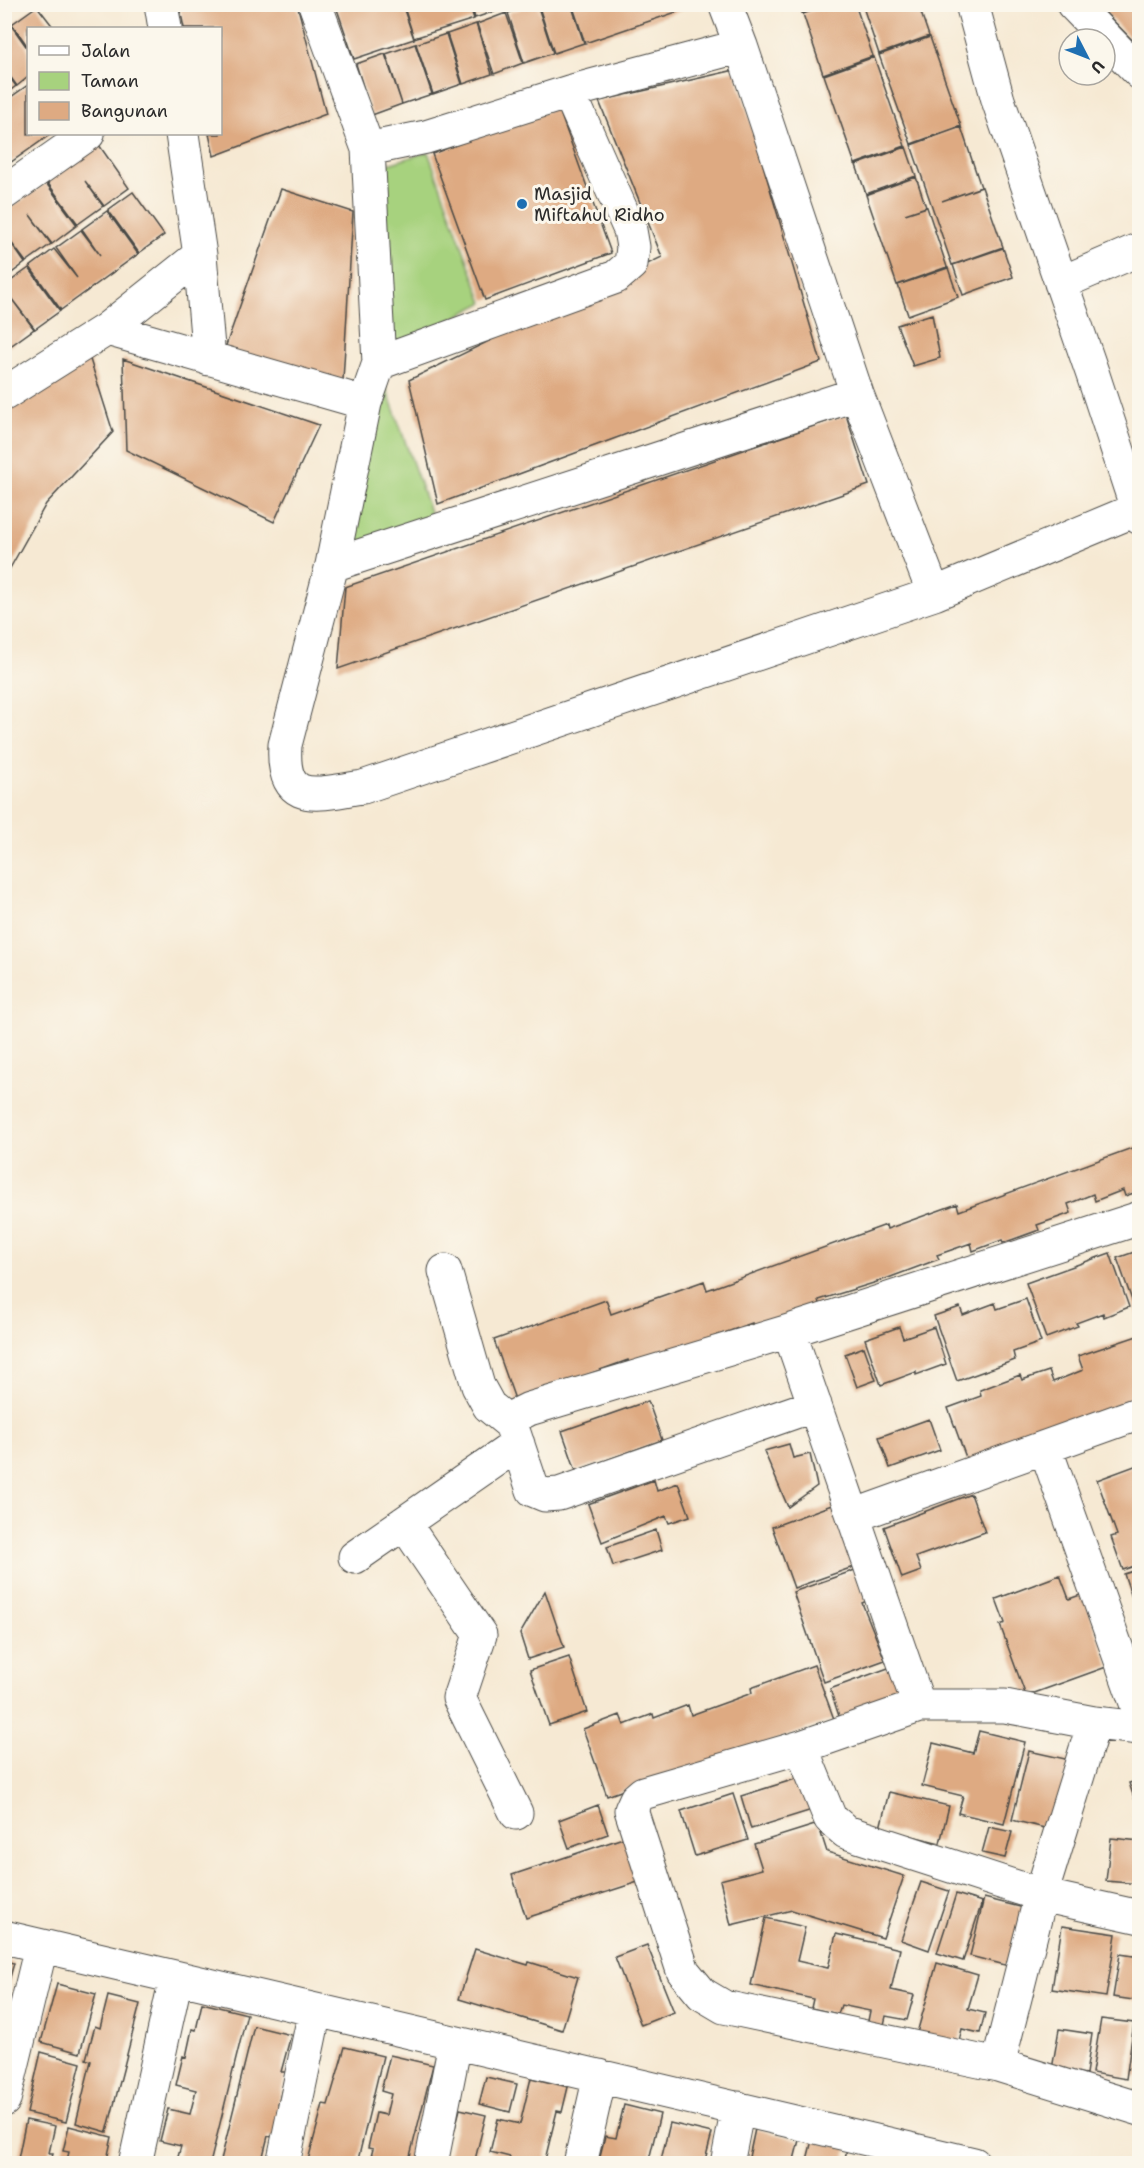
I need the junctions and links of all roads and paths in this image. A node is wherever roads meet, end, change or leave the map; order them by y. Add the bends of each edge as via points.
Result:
1 (161, 4) edge
2 (315, 4) edge
3 (725, 4) edge
4 (972, 4) edge
5 (1073, 4) edge
6 (165, 27) edge
7 (741, 46) junction
8 (1140, 73) edge
9 (569, 92) junction
10 (87, 135) edge
11 (182, 135) edge
12 (368, 149) junction
13 (4, 193) edge
14 (1140, 249) edge
15 (200, 255) junction
16 (1061, 283) junction
17 (107, 330) junction
18 (209, 359) junction
19 (379, 363) junction
20 (4, 394) edge
21 (856, 394) junction
22 (365, 403) junction
23 (1139, 512) edge
24 (332, 565) junction
25 (934, 594) junction
26 (1140, 1218) edge
27 (445, 1271) dead end
28 (789, 1331) junction
29 (814, 1405) junction
30 (1140, 1413) edge
31 (514, 1434) junction
32 (1045, 1447) junction
33 (853, 1516) junction
34 (404, 1523) junction
35 (355, 1557) dead end
36 (920, 1706) junction
37 (1140, 1714) edge
38 (1094, 1723) junction
39 (1140, 1728) edge
40 (801, 1747) junction
41 (516, 1813) dead end
42 (1041, 1895) junction
43 (1140, 1917) edge
44 (4, 1937) edge
45 (41, 1947) junction
46 (176, 1978) junction
47 (315, 2011) junction
48 (455, 2043) junction
49 (998, 2065) junction
50 (600, 2076) junction
51 (4, 2100) edge
52 (738, 2109) junction
53 (1140, 2109) edge
54 (871, 2152) edge
55 (135, 2163) edge
56 (283, 2163) edge
57 (431, 2163) edge
58 (580, 2163) edge
59 (727, 2163) edge
60 (974, 2163) edge

1 - 6 street
2 - 12 street
3 - 7 street
4 - 16 street via 998,100
5 - 8 street
7 - 9 street
7 - 21 street
9 - 12 street via 426,137
9 - 19 street via 630,230 631,264 616,276
10 - 13 street
11 - 15 street
12 - 19 street
14 - 16 street
15 - 17 street
15 - 18 street
16 - 23 street
17 - 18 street
17 - 20 street
18 - 22 street
19 - 22 street
21 - 24 street
21 - 25 street
22 - 24 street
23 - 25 street
24 - 25 street via 285,745 288,777 299,791 310,794 363,787
26 - 28 street
27 - 31 street via 478,1386 489,1406
28 - 29 street
28 - 31 street via 529,1409 517,1415
29 - 31 street via 559,1494 545,1495 533,1490
29 - 33 street
30 - 32 street
31 - 34 street
32 - 33 street
32 - 37 street
33 - 36 street
34 - 35 street
34 - 41 street via 480,1635 459,1698
36 - 38 street via 1005,1706
36 - 40 street
38 - 39 street
38 - 42 street
40 - 42 street via 830,1818 846,1832
40 - 49 street via 643,1793 636,1799 631,1810 683,1971 702,1994 724,2007
42 - 43 street
42 - 49 street
44 - 45 street
45 - 46 street
45 - 51 street
46 - 47 street
46 - 55 street
47 - 48 street
47 - 56 street
48 - 50 street
48 - 57 street
49 - 53 street
50 - 52 street
50 - 58 street
52 - 54 street
52 - 59 street
54 - 60 street

